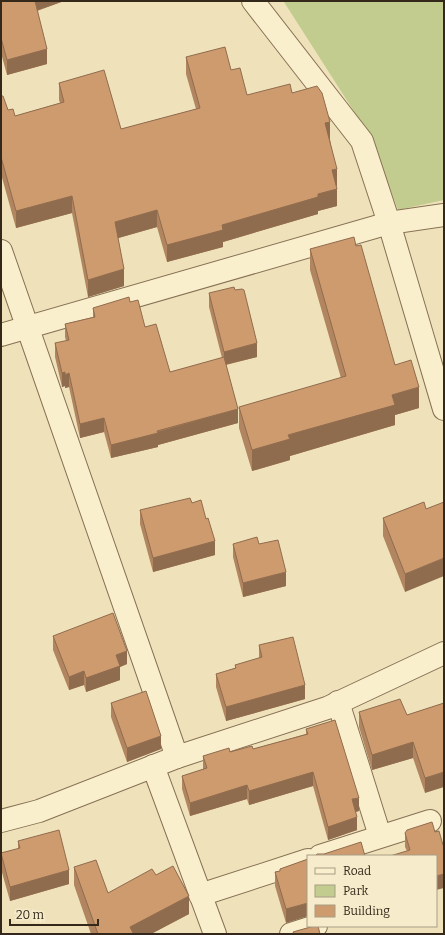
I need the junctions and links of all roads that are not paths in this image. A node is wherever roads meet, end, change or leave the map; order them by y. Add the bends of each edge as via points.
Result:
1 (254, 1) edge
2 (444, 215) edge
3 (389, 222) junction
4 (1, 251) edge
5 (28, 327) junction
6 (1, 335) edge
7 (444, 409) edge
8 (444, 653) edge
9 (338, 702) junction
10 (177, 756) junction
11 (153, 766) junction
12 (1, 821) edge
13 (430, 821) edge
14 (380, 836) junction
15 (323, 855) edge
16 (307, 860) edge
17 (200, 894) junction
18 (313, 927) edge
19 (215, 934) edge
20 (291, 934) edge

1 - 3 street via 362,141
2 - 3 street
3 - 5 street
3 - 7 street
4 - 5 street
5 - 6 street
5 - 10 street
8 - 9 street
9 - 10 street via 327,708
9 - 14 street
10 - 11 street
11 - 12 street via 39,811
11 - 17 street
13 - 14 street
14 - 15 street
16 - 17 street
17 - 19 street
18 - 20 street

